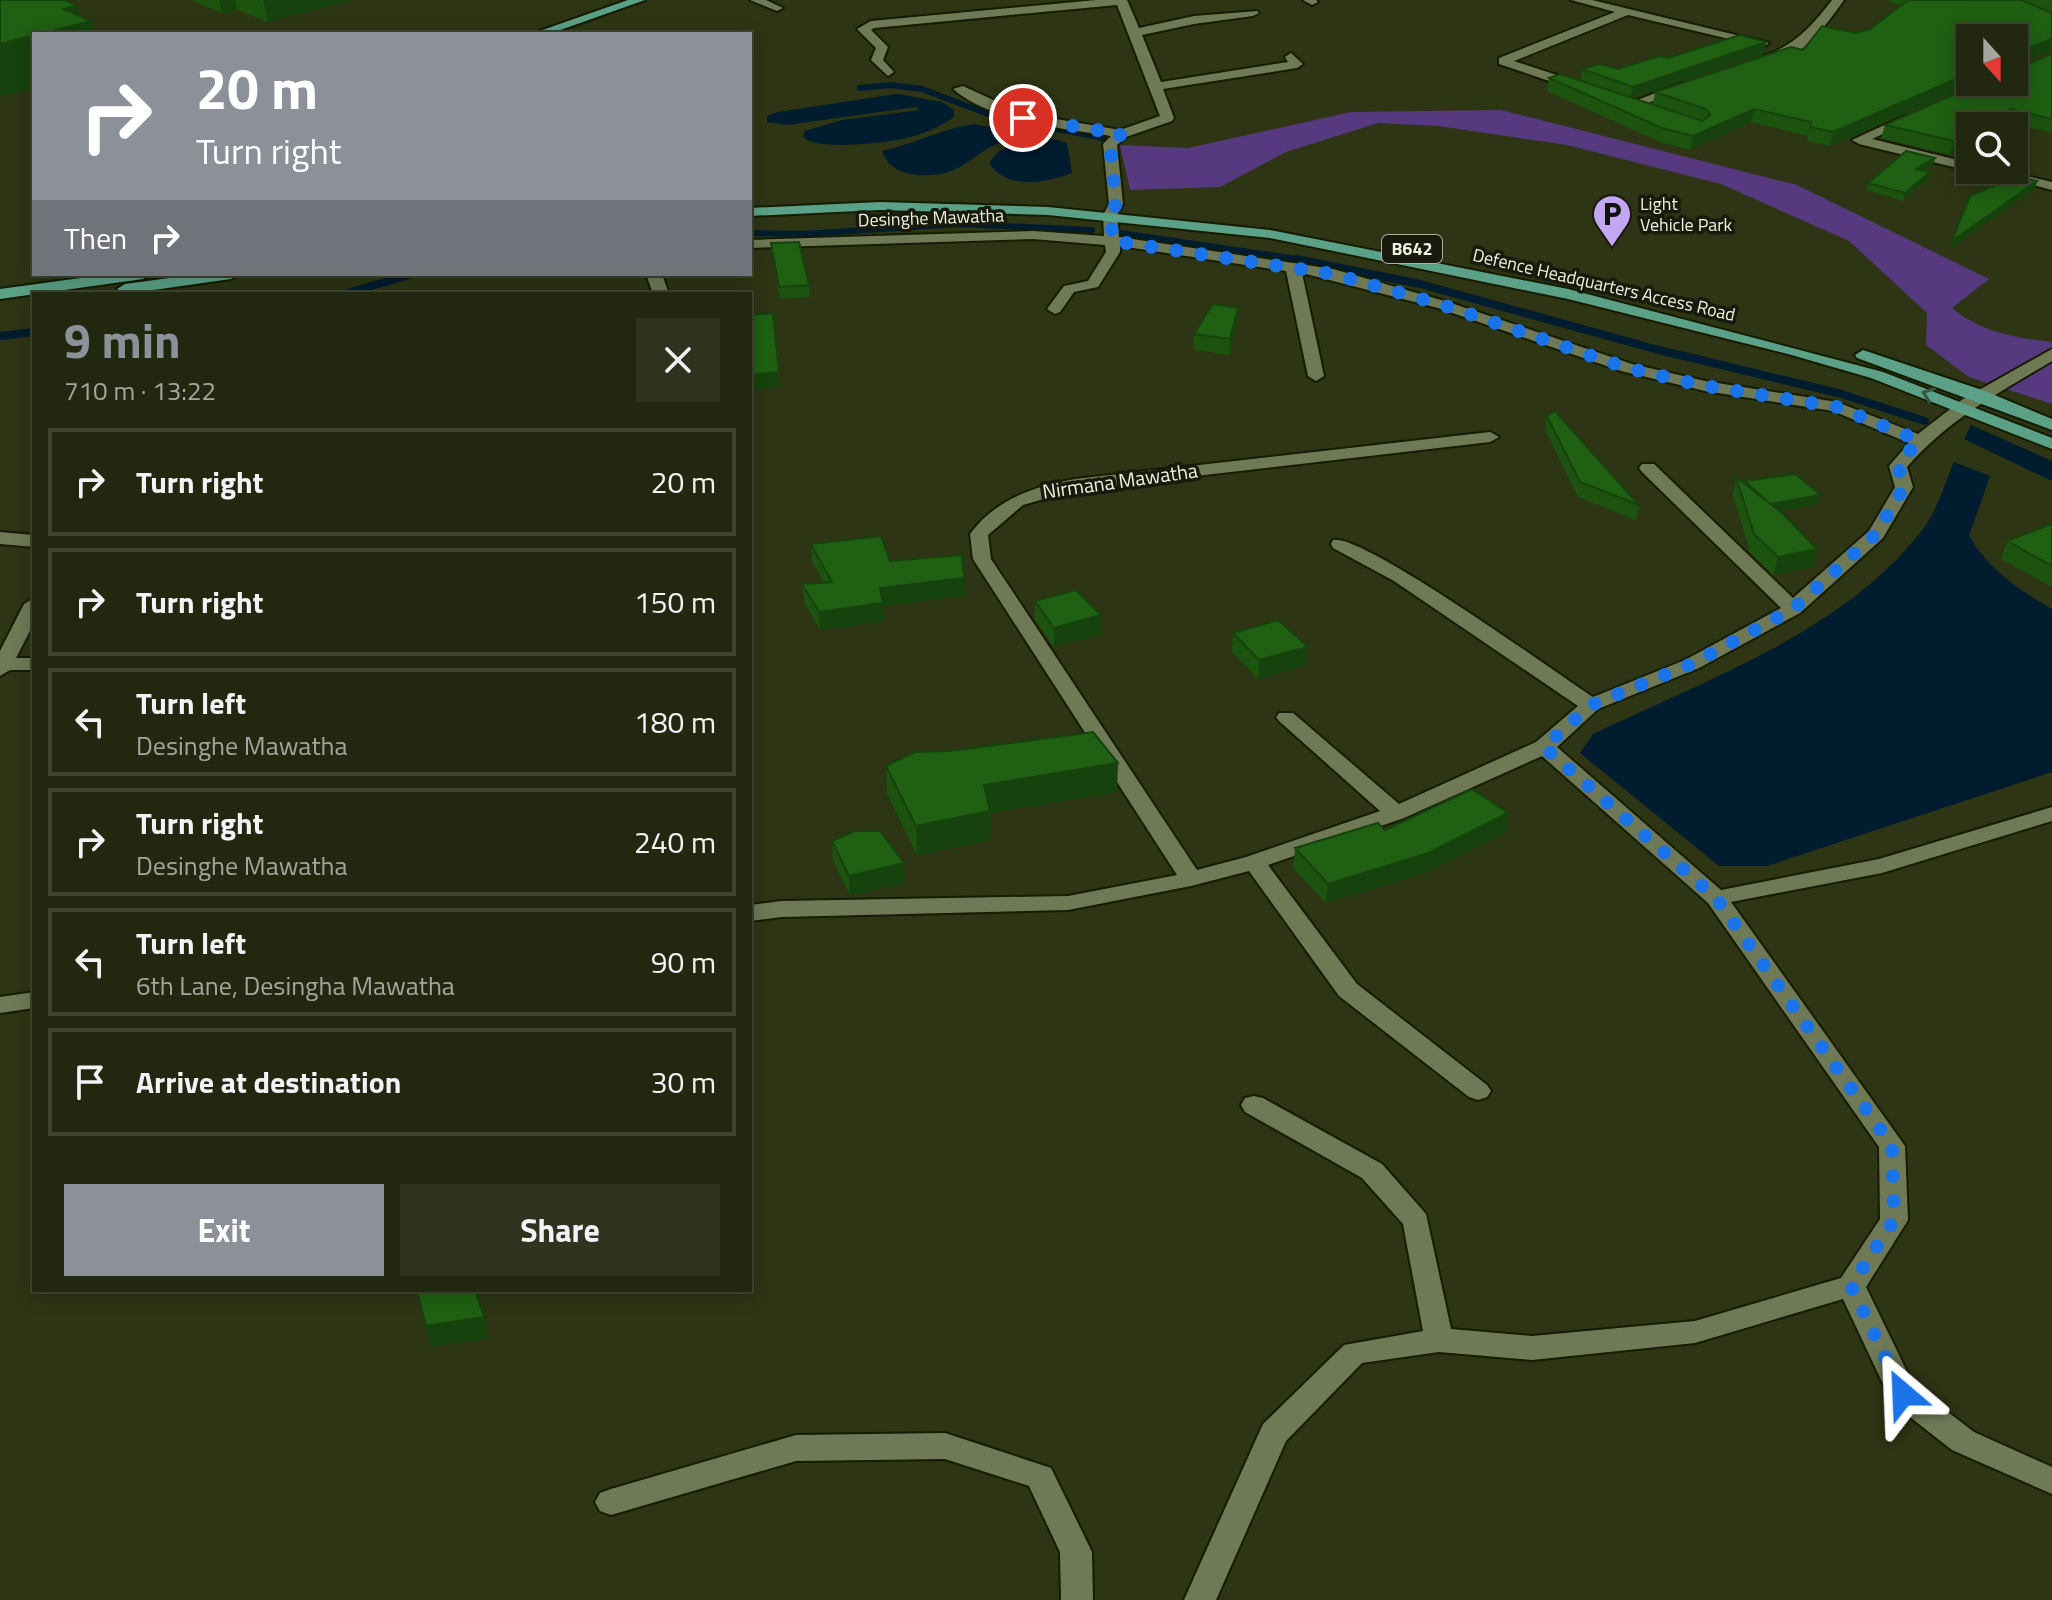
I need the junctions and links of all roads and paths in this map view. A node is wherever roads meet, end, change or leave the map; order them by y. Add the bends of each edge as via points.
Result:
1 (639, 0) edge
2 (756, 0) edge
3 (1577, 0) edge
4 (1838, 0) edge
5 (1121, 1) edge
6 (777, 8) dead end
7 (1626, 12) junction
8 (1253, 13) dead end
9 (543, 32) edge
10 (1132, 33) junction
11 (1792, 51) junction
12 (1291, 57) dead end
13 (1237, 63) dead end
14 (1748, 65) edge
15 (1151, 71) junction
16 (888, 72) dead end
17 (1689, 85) edge
18 (1157, 86) junction
19 (959, 89) dead end
20 (1588, 90) edge
21 (1616, 100) edge
22 (1630, 105) junction
23 (1657, 114) edge
24 (1917, 115) edge
25 (1121, 134) junction
26 (1956, 164) edge
27 (2028, 180) edge
28 (2052, 186) edge
29 (752, 200) edge
30 (1113, 210) junction
31 (752, 212) edge
32 (1113, 241) junction
33 (752, 244) edge
34 (1293, 267) junction
35 (129, 276) edge
36 (217, 276) edge
37 (105, 292) edge
38 (0, 294) edge
39 (32, 302) edge
40 (0, 307) edge
41 (1055, 309) dead end
42 (2052, 354) edge
43 (1316, 376) dead end
44 (1979, 395) junction
45 (1961, 406) junction
46 (2052, 425) edge
47 (1490, 437) dead end
48 (1918, 440) junction
49 (2052, 444) edge
50 (1648, 468) dead end
51 (0, 538) edge
52 (32, 541) edge
53 (1340, 544) dead end
54 (32, 608) edge
55 (1793, 609) junction
56 (32, 664) edge
57 (1, 667) edge
58 (1591, 705) junction
59 (1286, 717) dead end
60 (1544, 747) junction
61 (1396, 813) junction
62 (2052, 814) edge
63 (1254, 862) junction
64 (1191, 879) junction
65 (1716, 898) junction
66 (752, 913) edge
67 (32, 1000) edge
68 (0, 1005) edge
69 (1478, 1091) dead end
70 (1254, 1105) dead end
71 (1851, 1286) junction
72 (1439, 1340) junction
73 (2052, 1481) edge
74 (611, 1502) dead end
75 (1077, 1600) edge
76 (1200, 1600) edge

1 - 9 main road
2 - 6 street
3 - 7 street
4 - 11 street via 1808,41
5 - 10 street
5 - 16 street via 871,25 863,29 882,47 877,60
7 - 11 street
7 - 20 street via 1503,61
8 - 10 street
10 - 15 street
11 - 14 street
12 - 18 street via 1297,64
13 - 15 street
15 - 18 street
17 - 22 street
18 - 25 street via 1167,118
19 - 25 street via 1023,118
21 - 22 street
22 - 23 street
24 - 26 street via 1859,140
25 - 30 street via 1110,144
27 - 28 street
29 - 30 main road, Defence Headquarters Access Road / B642 via 938,195
30 - 31 main road, Defence Headquarters Access Road / B642 via 880,206
30 - 32 street
30 - 44 main road, Defence Headquarters Access Road / B642 via 1279,222 1579,283 1771,329
45 -> 30 main road, Defence Headquarters Access Road / B642 via 1794,351 1568,294 1270,234
32 - 33 street, Desinghe Mawatha via 1033,235
32 - 34 street, Desinghe Mawatha
32 - 41 street via 1113,252 1093,284 1069,289
34 - 43 street
34 - 48 street, Desinghe Mawatha via 1443,305 1627,368 1837,407
35 - 38 main road
36 - 37 main road
39 - 40 main road
42 - 44 street
44 - 45 street
44 - 46 main road, Defence Headquarters Access Road / B642
45 - 48 street
45 - 49 main road, Defence Headquarters Access Road / B642
47 - 64 street, Nirmana Mawatha via 1052,488 999,510 979,534 982,559
48 - 55 street via 1898,466 1904,487 1876,534
50 - 55 street
51 - 52 street
53 - 58 street via 1401,577
54 - 57 street
55 - 58 street via 1692,664
56 - 57 street
58 - 60 street
59 - 61 street
60 - 61 street
60 - 65 street
61 - 63 street
62 - 65 street via 1882,866
63 - 64 street
63 - 69 street via 1348,990
64 - 66 street via 1068,903
65 - 71 street via 1892,1146 1894,1220
67 - 68 street
70 - 72 street via 1372,1171 1416,1221
71 - 72 street via 1695,1332 1532,1348
71 - 73 street via 1903,1394 1963,1441
72 - 76 street via 1354,1353 1274,1433
74 - 75 street via 796,1448 945,1446 1040,1477 1076,1552

